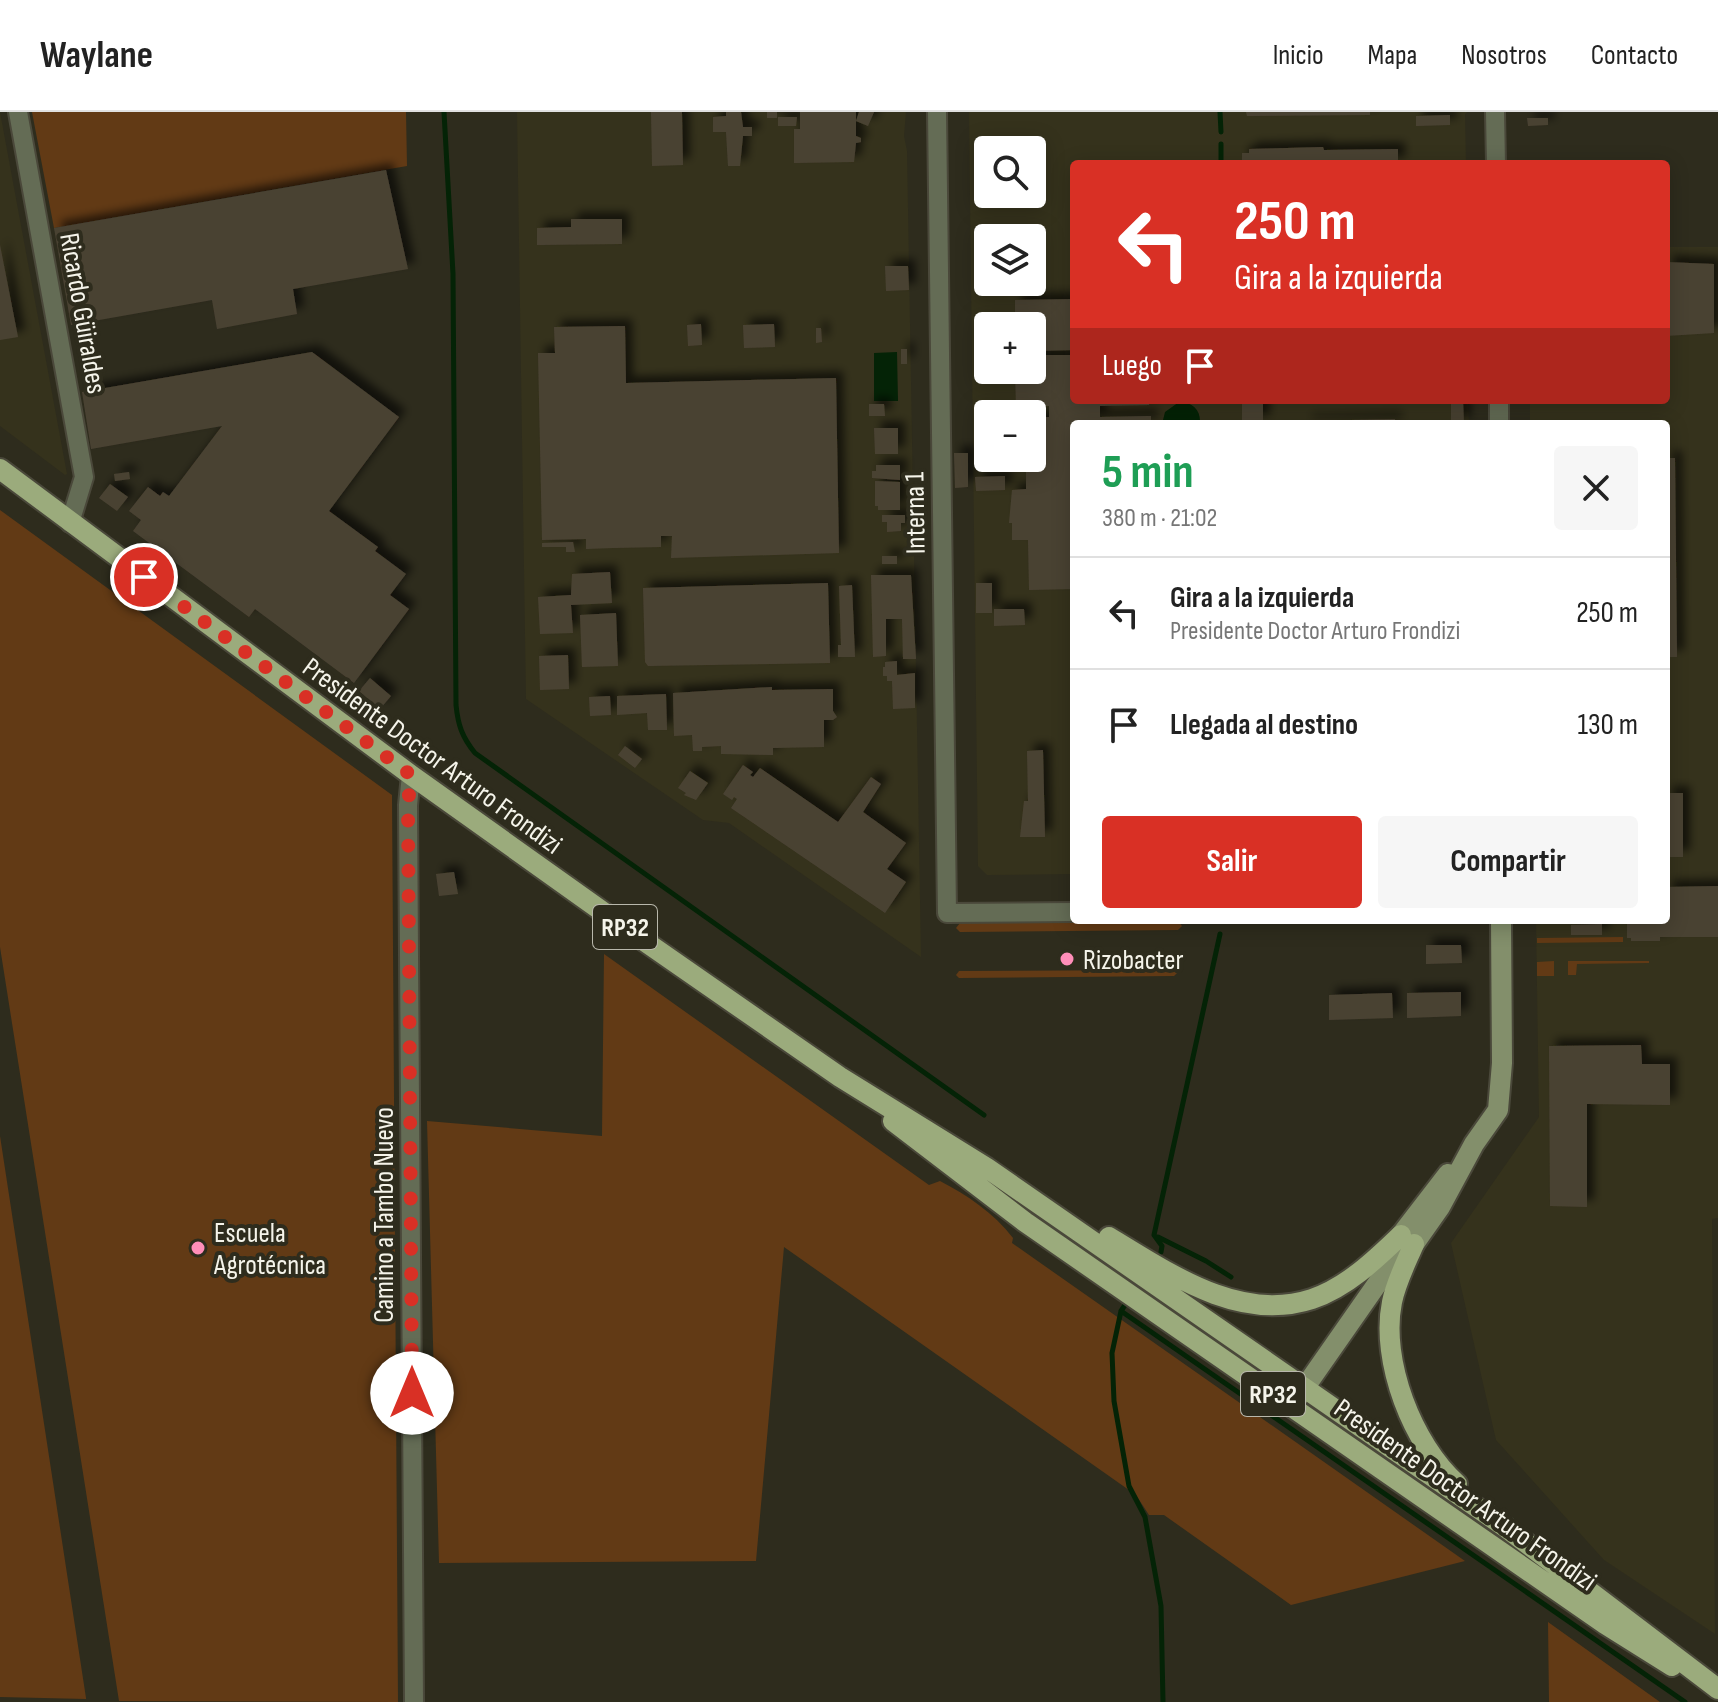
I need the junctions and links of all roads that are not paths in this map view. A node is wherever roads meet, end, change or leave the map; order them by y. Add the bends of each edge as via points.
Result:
1 (18, 112) edge
2 (937, 112) edge
3 (1495, 112) edge
4 (1496, 160) edge
5 (0, 469) edge
6 (70, 523) junction
7 (411, 775) junction
8 (1070, 912) edge
9 (1501, 924) edge
10 (840, 1077) junction
11 (987, 1168) junction
12 (1408, 1239) junction
13 (1055, 1243) junction
14 (1300, 1394) junction
15 (1505, 1527) junction
16 (1605, 1624) junction
17 (1718, 1691) edge
18 (414, 1702) edge

1 - 6 street, Ricardo Güiraldes via 84,477
2 - 8 street, Interna 1 via 947,913
3 - 4 street
5 - 6 main road, Presidente Doctor Arturo Frondizi / RP32
6 - 7 main road, Presidente Doctor Arturo Frondizi / RP32
7 - 10 main road, Presidente Doctor Arturo Frondizi / RP32
7 - 18 street, Camino a Tambo Nuevo
9 - 12 street via 1498,1110 1427,1198
10 - 11 main road, Presidente Doctor Arturo Frondizi / RP32
10 - 13 main road, Presidente Doctor Arturo Frondizi / RP32
11 - 12 main road via 1179,1278 1251,1304 1292,1304 1330,1291
11 - 14 main road, Presidente Doctor Arturo Frondizi / RP32
12 - 14 street
12 - 15 main road via 1390,1321 1395,1378 1410,1414 1449,1477
13 - 14 main road
13 - 16 main road, Presidente Doctor Arturo Frondizi / RP32
14 - 15 main road, Presidente Doctor Arturo Frondizi / RP32
14 - 16 main road
15 - 17 main road, Presidente Doctor Arturo Frondizi / RP32
16 - 17 main road, Presidente Doctor Arturo Frondizi / RP32

